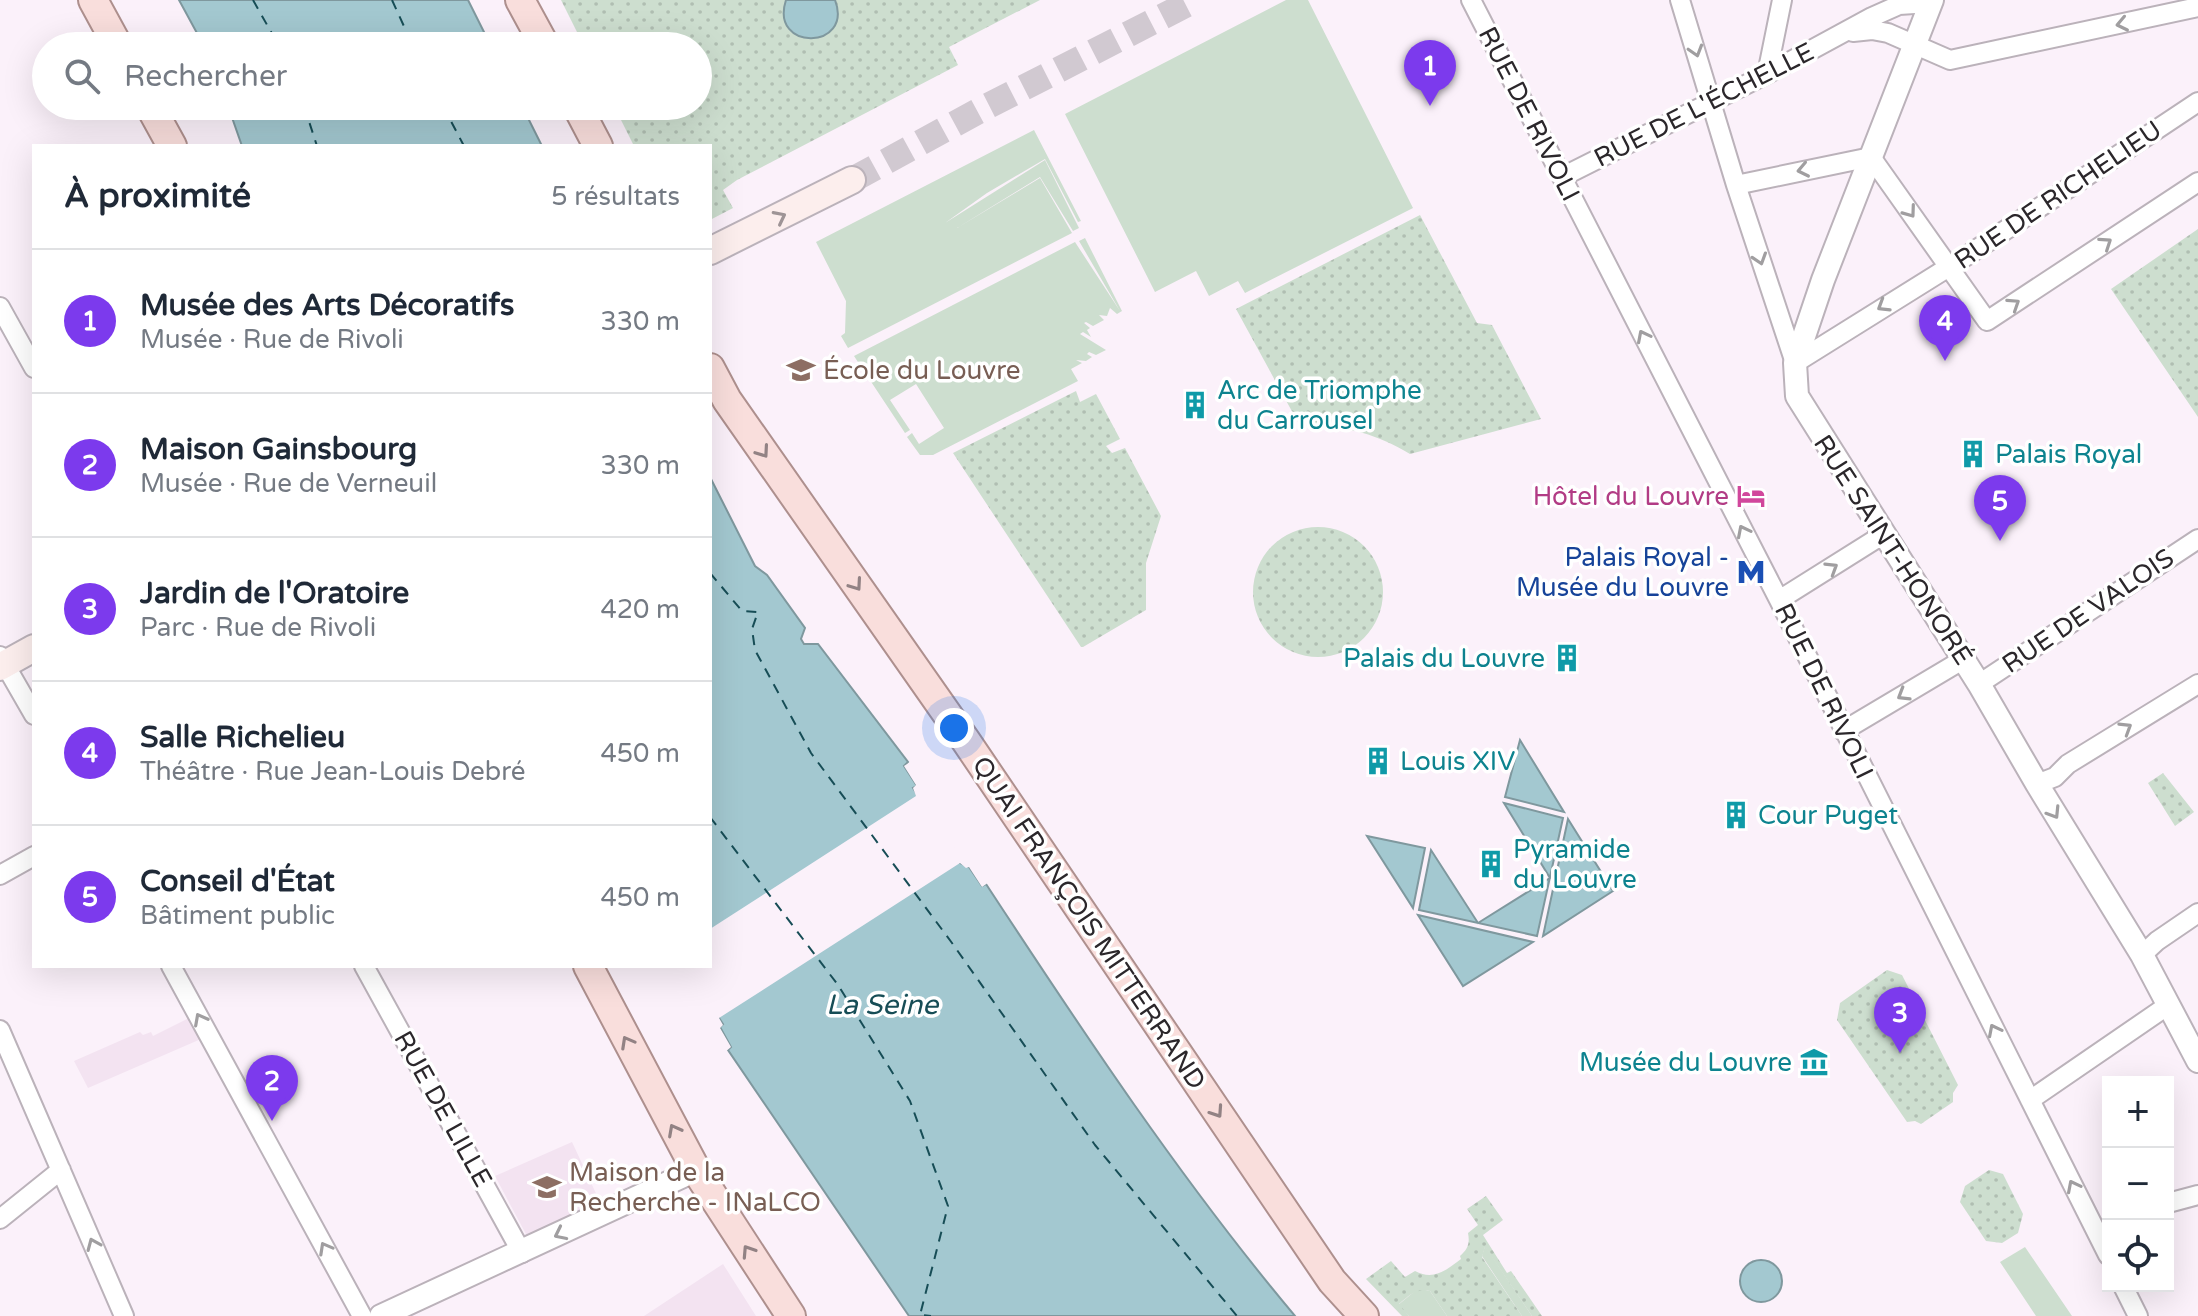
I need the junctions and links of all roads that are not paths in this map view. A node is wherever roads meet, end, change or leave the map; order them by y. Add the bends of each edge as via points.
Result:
1 (93, 0) edge
2 (520, 0) edge
3 (1471, 0) edge
4 (1680, 0) edge
5 (1782, 0) edge
6 (1931, 1) edge
7 (2198, 7) edge
8 (110, 32) edge
9 (537, 32) edge
10 (1845, 33) junction
11 (1914, 45) junction
12 (1767, 74) junction
13 (2198, 102) edge
14 (1711, 103) junction
15 (158, 120) edge
16 (584, 120) edge
17 (171, 144) edge
18 (597, 144) edge
19 (1871, 157) junction
20 (1562, 177) junction
21 (852, 180) tunnel mouth
22 (2198, 182) edge
23 (1736, 185) junction
24 (712, 250) edge
25 (1951, 267) junction
26 (0, 307) edge
27 (1795, 363) junction
28 (32, 364) edge
29 (713, 380) edge
30 (1884, 534) junction
31 (2198, 539) edge
32 (1779, 600) junction
33 (32, 649) edge
34 (1964, 659) junction
35 (2, 662) edge
36 (1979, 684) junction
37 (2198, 685) edge
38 (32, 712) edge
39 (1843, 731) junction
40 (2037, 784) junction
41 (32, 857) edge
42 (0, 875) edge
43 (2198, 913) edge
44 (2142, 955) junction
45 (172, 968) edge
46 (365, 968) edge
47 (589, 968) edge
48 (2167, 1006) junction
49 (0, 1030) edge
50 (2195, 1047) edge
51 (2030, 1100) junction
52 (61, 1170) junction
53 (696, 1170) junction
54 (2198, 1195) edge
55 (2174, 1201) edge
56 (0, 1219) edge
57 (2100, 1222) edge
58 (522, 1253) junction
59 (2126, 1292) edge
60 (124, 1316) edge
61 (362, 1316) edge
62 (381, 1316) edge
63 (791, 1316) edge
64 (1364, 1316) edge
65 (2138, 1316) edge

1 - 8 main road
2 - 9 main road
3 - 20 street, RUE DE RIVOLI
4 -> 14 street, RUE SAINT-HONORÉ
5 - 12 street
6 - 10 street, RUE DE L'ÉCHELLE via 1899,5
6 - 11 street
7 -> 11 street, RUE DE L'ÉCHELLE via 1950,60
10 - 11 street, RUE DE L'ÉCHELLE via 1872,30
10 - 12 street, RUE DE L'ÉCHELLE
11 - 19 street
12 - 14 street, RUE DE L'ÉCHELLE
13 - 25 street, RUE DE RICHELIEU
14 - 20 street, RUE DE L'ÉCHELLE
14 - 23 street, RUE SAINT-HONORÉ
15 - 17 main road
16 - 18 main road
19 -> 23 street
19 -> 25 street
19 - 27 street
32 -> 20 street, RUE DE RIVOLI
24 -> 21 main road
25 -> 22 street via 1987,321
23 -> 27 street, RUE SAINT-HONORÉ
25 -> 27 street, RUE DE RICHELIEU
26 - 28 street
27 - 30 street, RUE SAINT-HONORÉ via 1797,396
29 -> 64 main road, QUAI FRANÇOIS MITTERRAND via 966,741 1332,1281
32 -> 30 street
30 - 34 street, RUE SAINT-HONORÉ
31 - 36 street, RUE DE VALOIS
32 - 39 street, RUE DE RIVOLI
33 - 35 main road
34 - 36 street, RUE SAINT-HONORÉ
34 -> 39 street
35 - 38 street
36 - 40 street, RUE SAINT-HONORÉ
40 -> 37 street
51 -> 39 street, RUE DE RIVOLI
40 -> 44 street, RUE SAINT-HONORÉ
41 - 42 street
43 - 44 street
44 - 48 street, RUE SAINT-HONORÉ
61 -> 45 street
46 - 58 street, RUE DE LILLE
53 -> 47 main road
48 - 50 street, RUE SAINT-HONORÉ
48 - 51 street
49 - 52 street
57 -> 51 street, RUE DE RIVOLI
52 - 56 street
60 -> 52 street
53 -> 58 street
63 -> 53 main road
54 - 55 street
58 - 62 street
59 - 65 street

